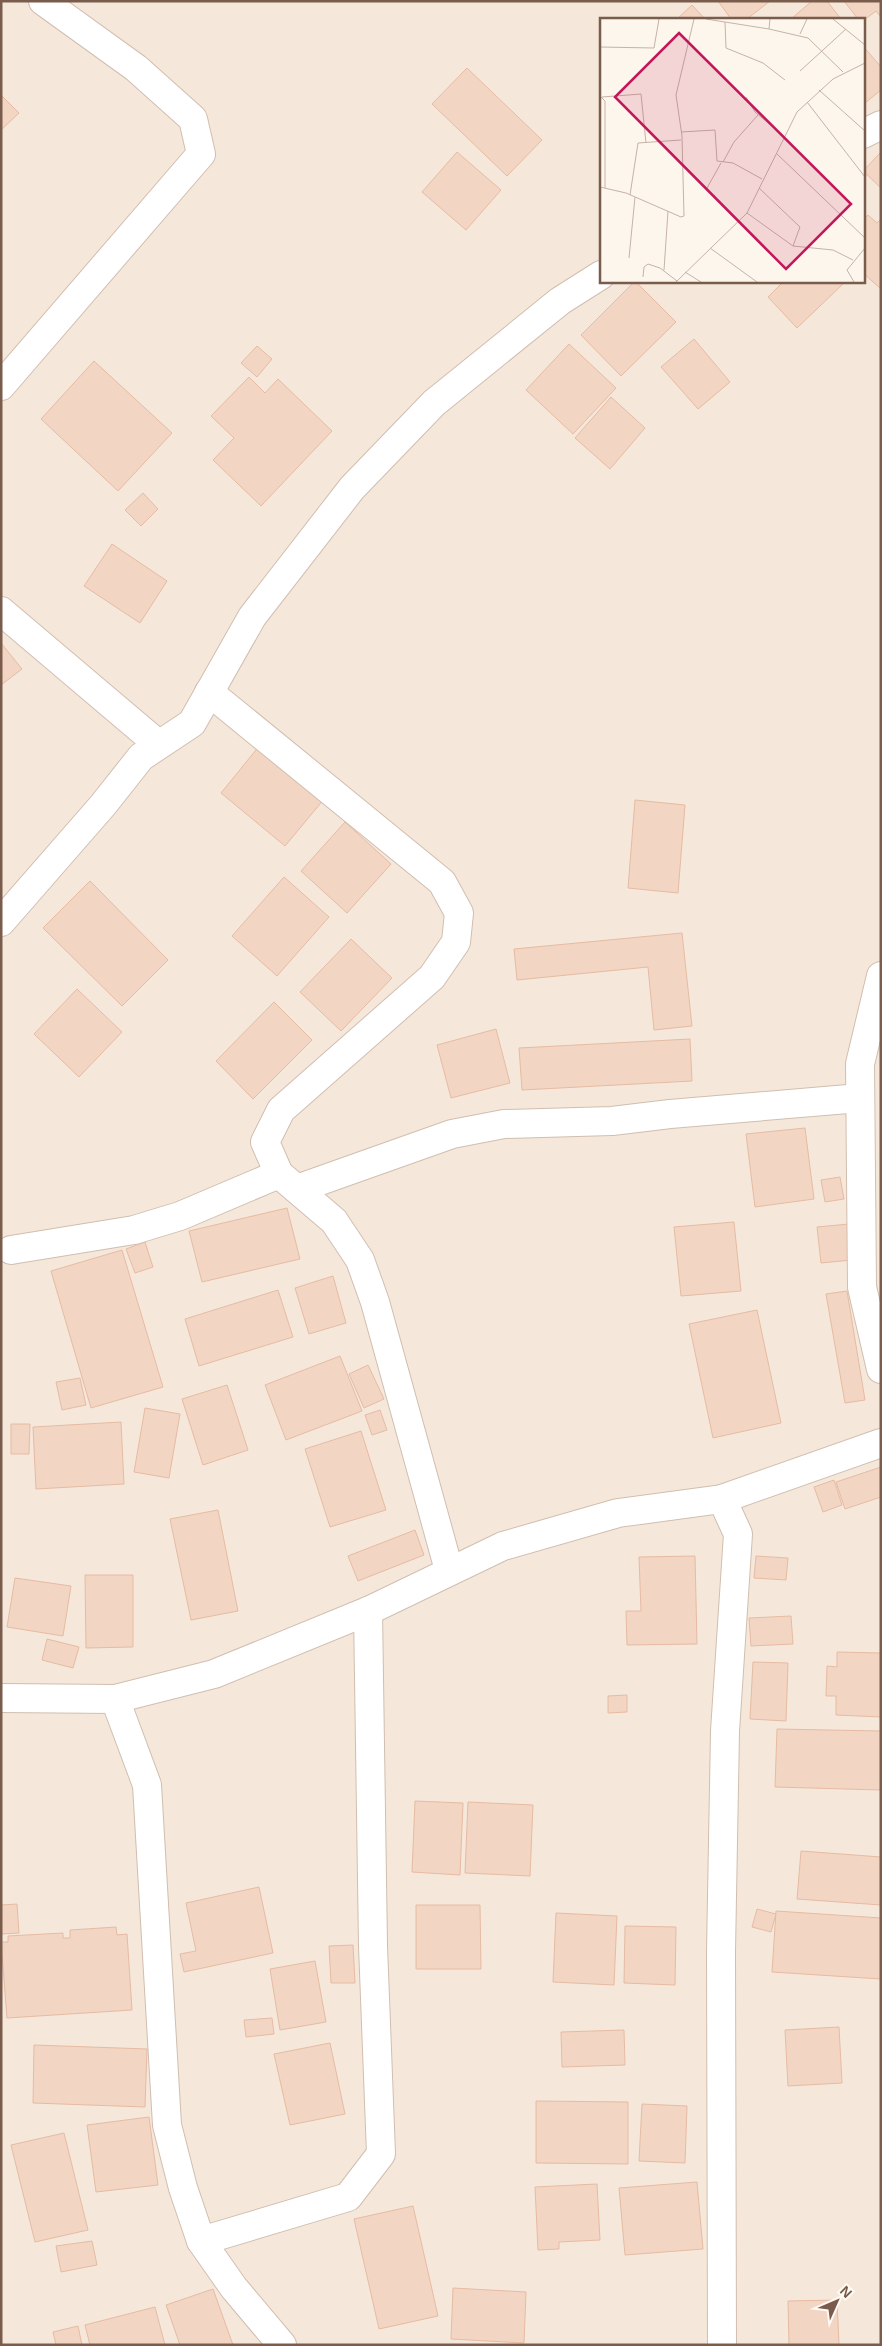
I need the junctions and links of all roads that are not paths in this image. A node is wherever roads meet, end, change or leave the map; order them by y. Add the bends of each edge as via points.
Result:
1 (43, 1) edge
2 (881, 124) edge
3 (864, 133) edge
4 (600, 275) edge
5 (1, 386) edge
6 (1, 611) edge
7 (209, 692) junction
8 (158, 744) junction
9 (1, 922) edge
10 (881, 976) edge
11 (860, 1098) junction
12 (288, 1181) junction
13 (11, 1250) dead end
14 (881, 1369) edge
15 (881, 1443) edge
16 (722, 1500) junction
17 (449, 1570) junction
18 (368, 1611) junction
19 (1, 1698) edge
20 (115, 1699) junction
21 (201, 2241) junction
22 (282, 2345) edge
23 (722, 2345) edge

1 - 5 street via 136,68 193,119 201,154
2 - 3 street
4 - 7 street via 560,301 434,403 352,488 252,617
6 - 8 street
7 - 8 street via 192,723
7 - 12 street via 442,882 459,913 456,942 432,977 281,1110 265,1142
8 - 9 street via 141,757 103,806
10 - 11 street via 860,1064
11 - 12 street via 612,1121 504,1124 452,1134
11 - 14 street via 862,1287
12 - 13 street via 134,1230
12 - 17 street via 334,1221 360,1260 375,1302
15 - 16 street
16 - 17 street via 618,1513 502,1546
16 - 23 street via 738,1534 725,1731 721,1952
17 - 18 street
18 - 20 street via 214,1674
18 - 21 street via 373,1946 381,2154 348,2197
19 - 20 street
20 - 21 street via 147,1785 167,2125
21 - 22 street via 234,2288

